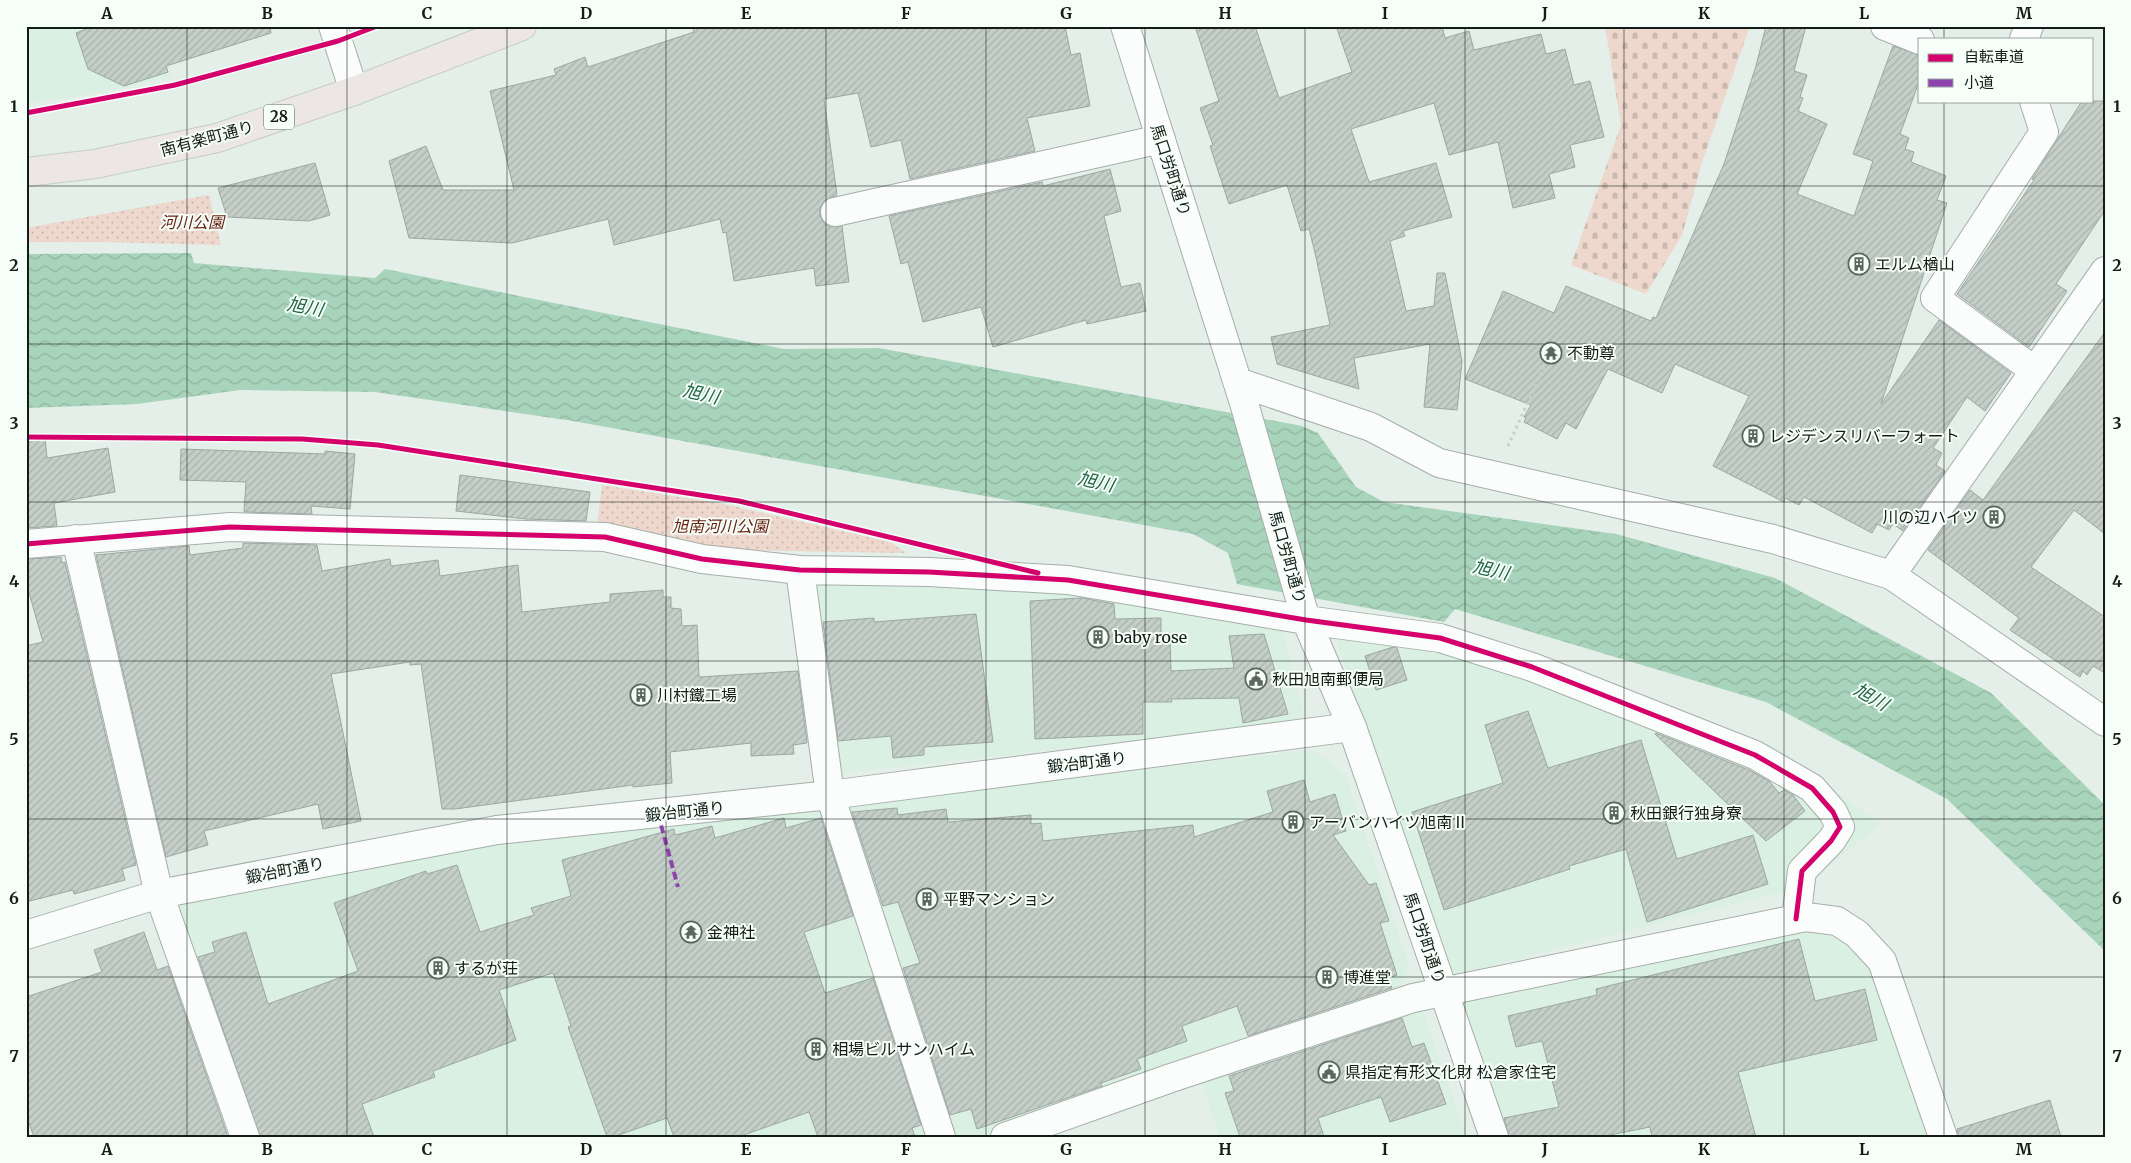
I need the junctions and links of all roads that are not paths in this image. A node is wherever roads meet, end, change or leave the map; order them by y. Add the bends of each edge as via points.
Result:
1 (522, 26) edge
2 (1125, 26) edge
3 (1885, 26) edge
4 (2029, 26) edge
5 (335, 34) edge
6 (2024, 38) edge
7 (1918, 39) edge
8 (354, 91) junction
9 (2034, 102) edge
10 (1161, 139) junction
11 (26, 172) edge
12 (835, 212) dead end
13 (2105, 271) edge
14 (2035, 371) junction
15 (1241, 392) junction
16 (76, 539) junction
17 (26, 544) edge
18 (800, 570) junction
19 (1891, 575) junction
20 (1303, 610) junction
21 (2103, 717) edge
22 (1352, 727) junction
23 (830, 795) junction
24 (160, 894) junction
25 (1796, 919) junction
26 (26, 935) edge
27 (1444, 992) junction
28 (245, 1137) edge
29 (941, 1137) edge
30 (1005, 1137) edge
31 (1494, 1137) edge
32 (1943, 1137) edge

1 - 8 main road, 南有楽町通り / 28
2 - 10 street, 馬口労町通り
3 - 7 street
4 - 6 street
5 - 8 street
8 - 11 main road, 南有楽町通り / 28 via 217,138 95,164
9 - 14 street via 2044,132 1935,298
10 - 12 street
10 - 15 street, 馬口労町通り
13 - 14 street
14 - 19 street
15 - 19 street via 1371,427 1439,463 1773,539
15 - 20 street, 馬口労町通り
16 - 17 street
16 - 18 street via 230,526 605,537 702,559
16 - 24 street
18 - 20 street via 929,572 1068,580
18 - 23 street
19 - 21 street
20 - 22 street, 馬口労町通り
20 - 25 street via 1440,638 1532,666 1755,755 1812,788 1834,812 1840,827 1802,871
22 - 23 street, 鍛冶町通り
22 - 27 street, 馬口労町通り
23 - 24 street, 鍛冶町通り via 497,830
23 - 29 street
24 - 26 street, 鍛冶町通り
24 - 28 street
25 - 27 street
25 - 32 street via 1837,920 1857,934 1882,961
27 - 30 street via 1404,1001
27 - 31 street, 馬口労町通り

